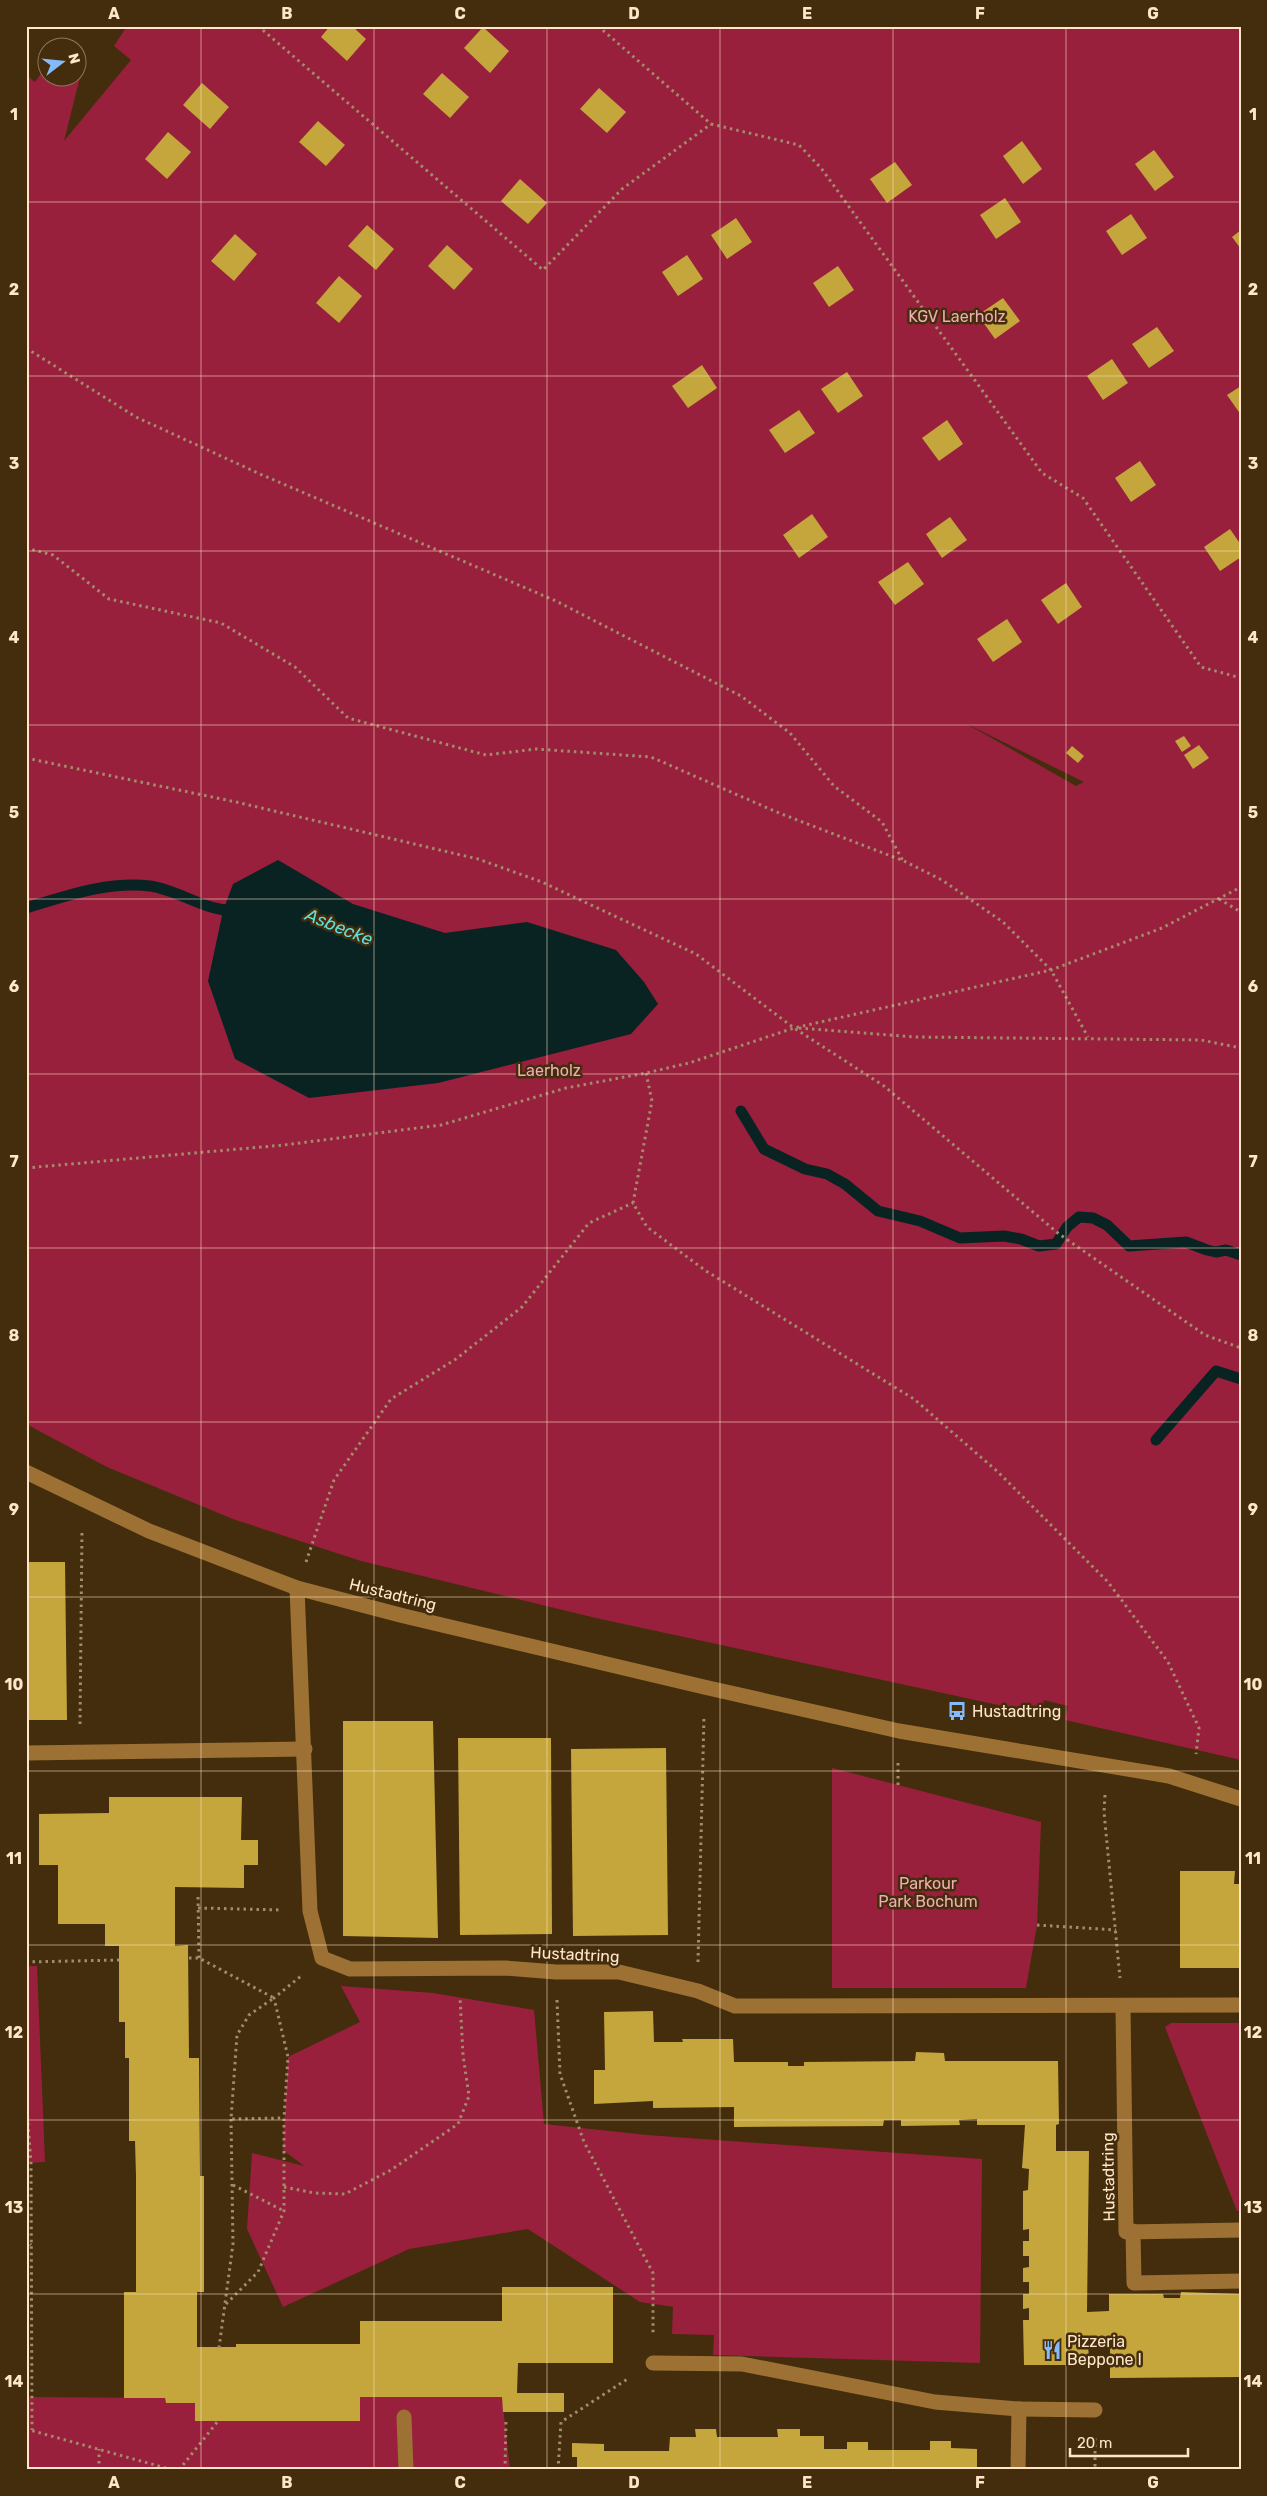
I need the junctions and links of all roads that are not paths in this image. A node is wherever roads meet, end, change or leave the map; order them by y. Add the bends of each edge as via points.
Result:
1 (26, 1472) edge
2 (297, 1588) junction
3 (305, 1749) junction
4 (26, 1753) edge
5 (1241, 1800) edge
6 (1241, 2005) edge
7 (1123, 2007) junction
8 (1241, 2230) edge
9 (1134, 2231) junction
10 (1241, 2281) edge
11 (653, 2363) road end
12 (1019, 2409) junction
13 (1095, 2410) dead end
14 (404, 2417) dead end
15 (406, 2470) edge
16 (1018, 2470) edge

1 - 2 street, Hustadtring via 148,1531
2 - 3 street
2 - 5 street, Hustadtring via 404,1616 899,1731 1169,1776
3 - 4 street
3 - 7 street, Hustadtring via 310,1910 322,1958 350,1969 505,1968 619,1972 698,1991 735,2006
6 - 7 street, Hustadtring
7 - 9 street, Hustadtring via 1126,2232
8 - 9 street, Hustadtring
9 - 10 street via 1134,2283
11 - 12 street via 742,2364 935,2402
12 - 13 street
12 - 16 street
14 - 15 street

